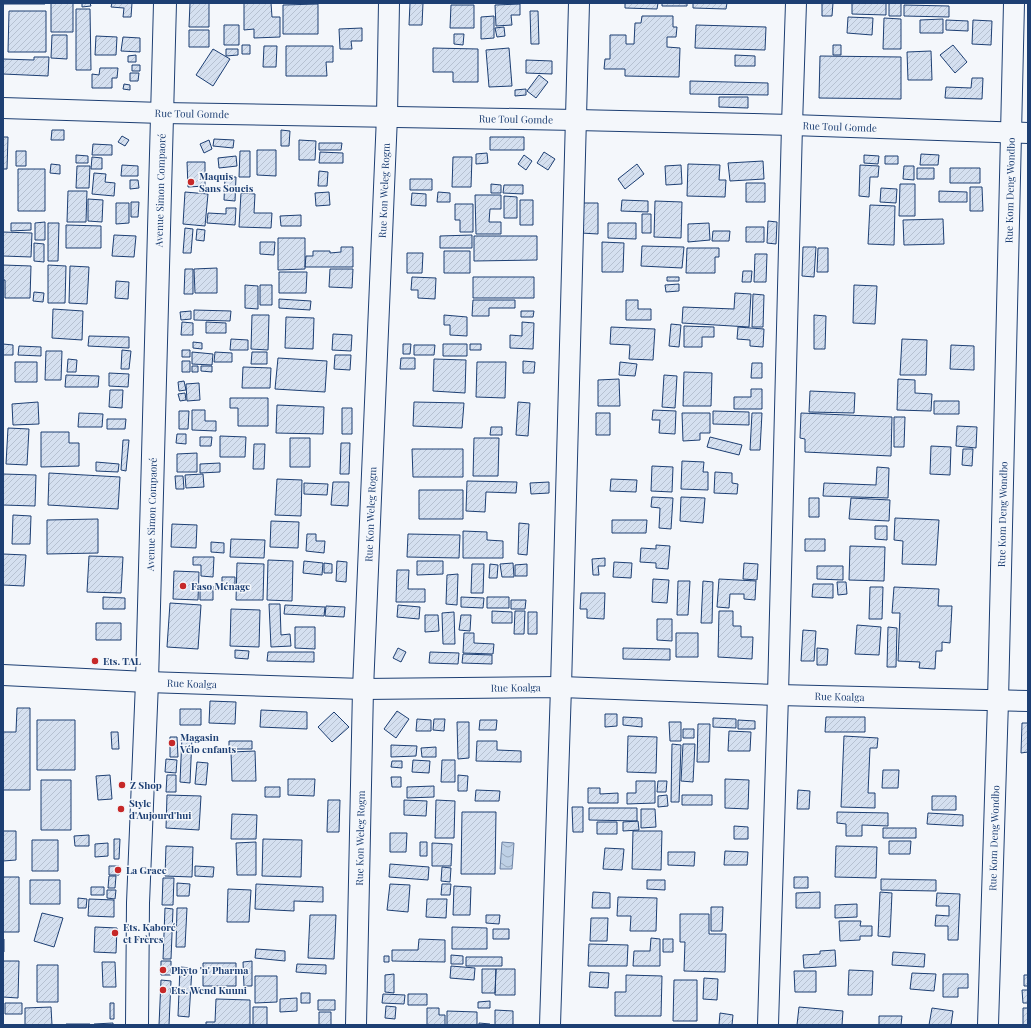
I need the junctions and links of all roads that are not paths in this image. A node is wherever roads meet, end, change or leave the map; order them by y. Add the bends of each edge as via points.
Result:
1 (164, 3) edge
2 (389, 3) edge
3 (579, 3) edge
4 (796, 3) edge
5 (1014, 3) edge
6 (3, 108) edge
7 (162, 113) junction
8 (387, 116) junction
9 (576, 120) junction
10 (792, 125) junction
11 (1019, 133) edge
12 (3, 675) edge
13 (147, 682) junction
14 (561, 687) junction
15 (363, 688) junction
16 (778, 695) junction
17 (998, 701) junction
18 (1028, 701) edge
19 (137, 1025) edge
20 (356, 1025) edge
21 (550, 1025) edge
22 (768, 1025) edge
23 (988, 1025) edge

1 - 7 street, Avenue Simon Compaoré
2 - 8 street, Rue Kon Weleg Rogm
3 - 9 street
4 - 10 street
5 - 11 street, Rue Kom Deng Wondbo
6 - 7 street, Rue Toul Gomde
7 - 8 street, Rue Toul Gomde
7 - 13 street, Avenue Simon Compaoré
8 - 9 street, Rue Toul Gomde
8 - 15 street, Rue Kon Weleg Rogm
9 - 10 street, Rue Toul Gomde
9 - 14 street
10 - 11 street, Rue Toul Gomde
10 - 16 street
11 - 17 street, Rue Kom Deng Wondbo
12 - 13 street, Rue Koalga
13 - 15 street, Rue Koalga
13 - 19 street, Avenue Simon Compaoré via 138,903
14 - 15 street, Rue Koalga
14 - 16 street, Rue Koalga
14 - 21 street
15 - 20 street, Rue Kon Weleg Rogm
16 - 17 street, Rue Koalga
16 - 22 street
17 - 18 street, Rue Koalga
17 - 23 street, Rue Kom Deng Wondbo

